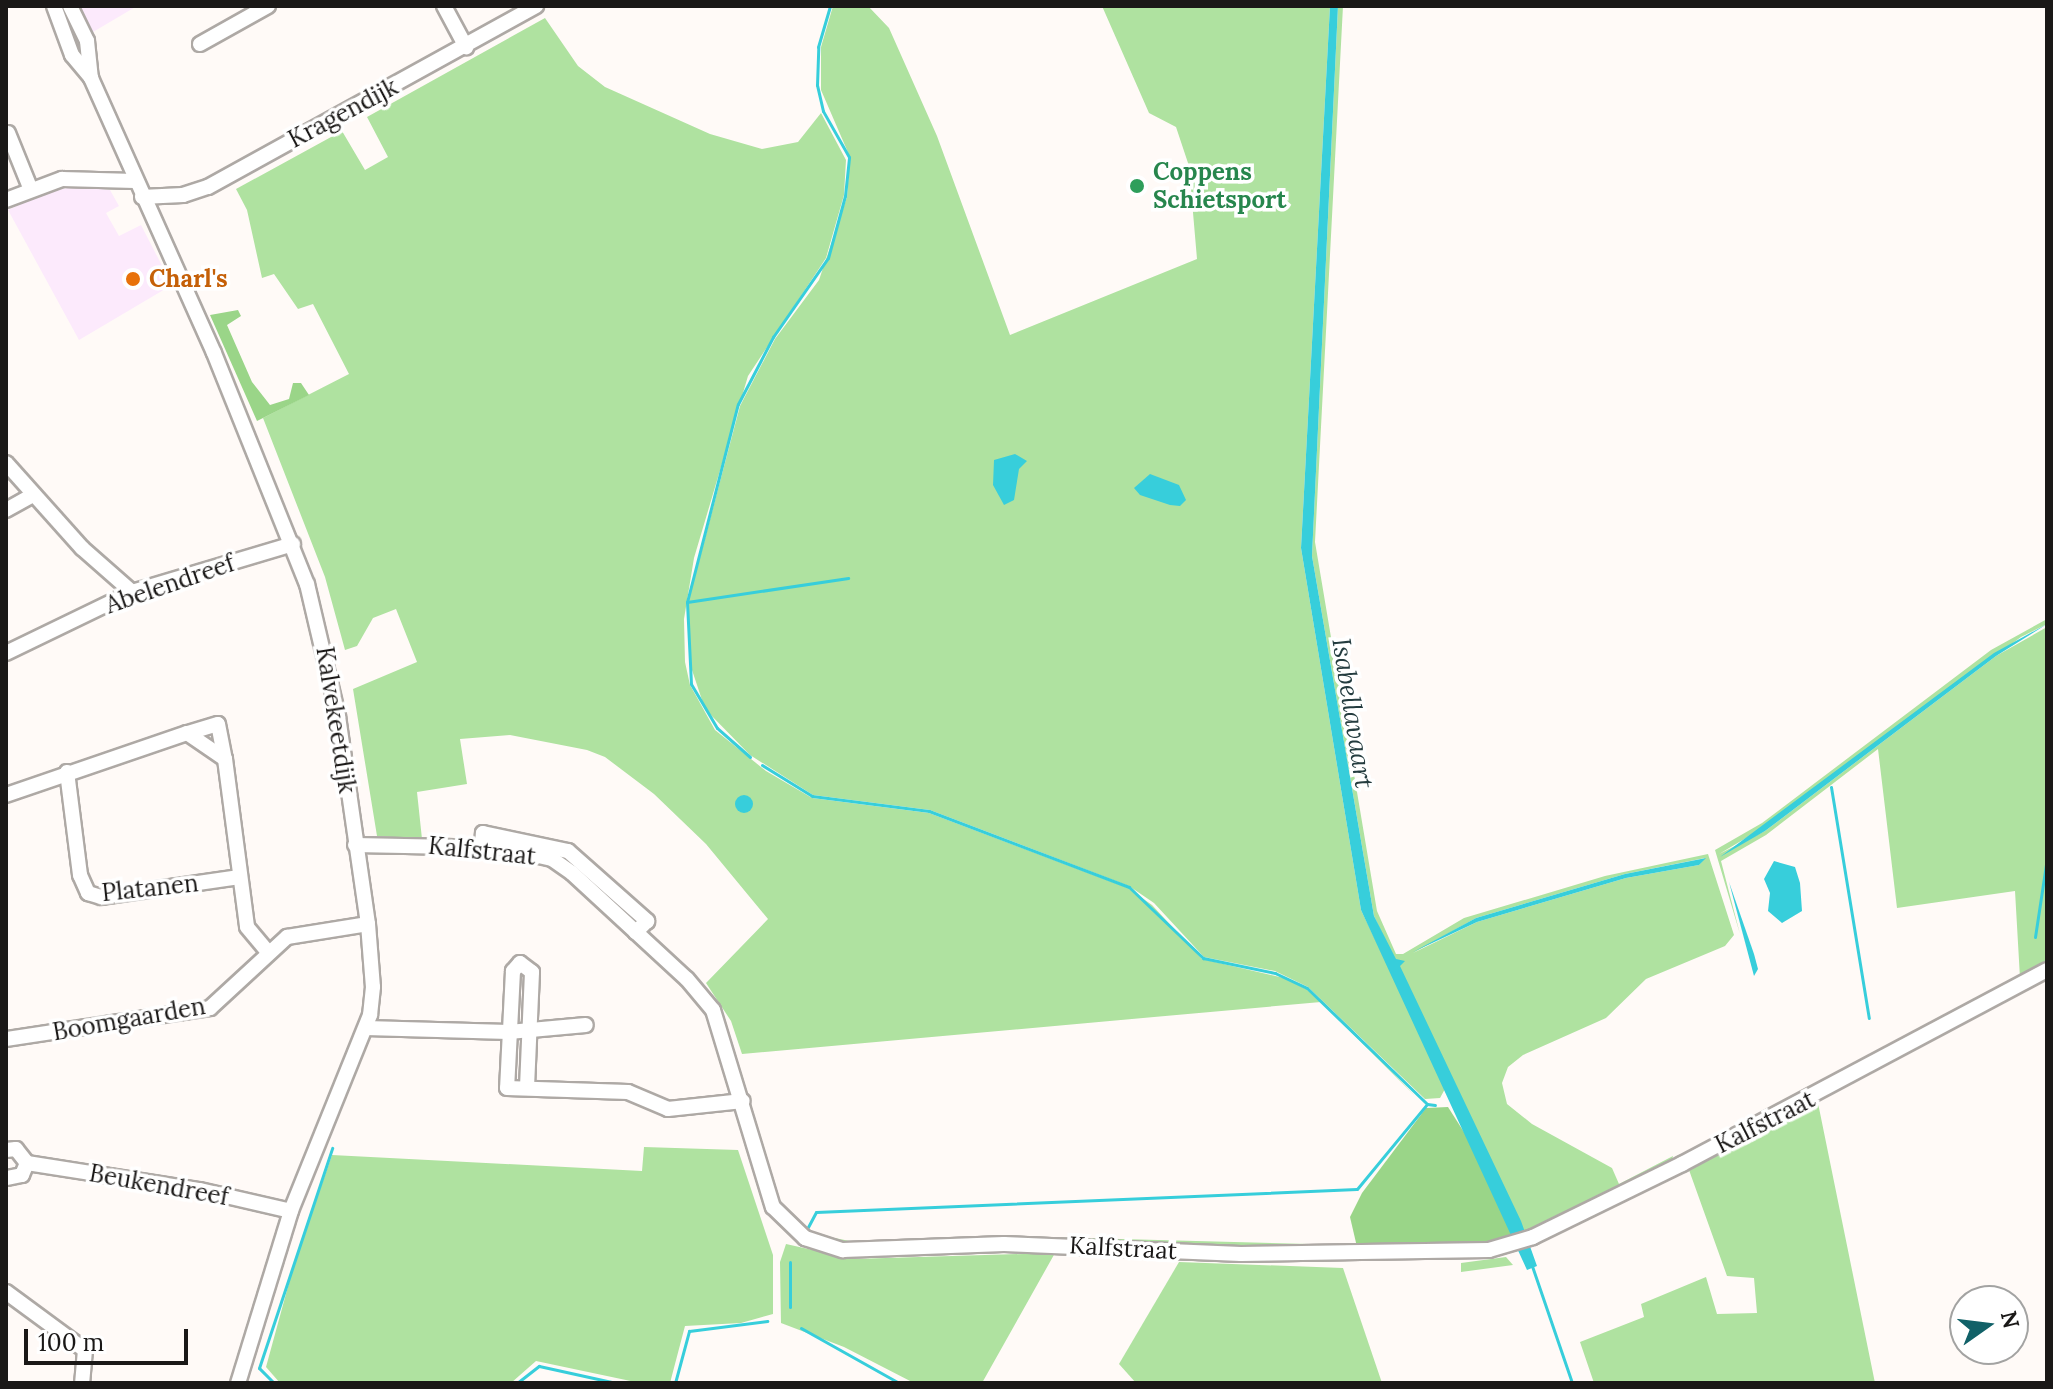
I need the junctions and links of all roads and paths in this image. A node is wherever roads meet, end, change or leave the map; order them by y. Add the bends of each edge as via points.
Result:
1 (54, 6) edge
2 (70, 6) edge
3 (268, 6) edge
4 (444, 6) edge
5 (536, 6) edge
6 (200, 44) dead end
7 (466, 47) junction
8 (91, 78) junction
9 (8, 133) dead end
10 (135, 181) junction
11 (31, 190) junction
12 (142, 197) junction
13 (6, 200) edge
14 (6, 463) edge
15 (33, 495) junction
16 (6, 510) edge
17 (293, 544) junction
18 (132, 592) junction
19 (6, 653) edge
20 (188, 733) junction
21 (225, 759) junction
22 (67, 772) junction
23 (8, 794) edge
24 (355, 845) junction
25 (240, 877) junction
26 (368, 924) junction
27 (267, 951) junction
28 (2047, 970) edge
29 (586, 1025) dead end
30 (366, 1028) junction
31 (530, 1028) junction
32 (509, 1032) junction
33 (6, 1039) edge
34 (527, 1087) junction
35 (743, 1101) junction
36 (6, 1150) edge
37 (27, 1163) junction
38 (6, 1178) edge
39 (291, 1211) junction
40 (6, 1292) edge
41 (82, 1383) edge
42 (238, 1383) edge

1 - 8 street, Kalvekeetdijk via 72,55
2 - 8 street, Kalvekeetdijk via 87,41
3 - 6 street
4 - 7 street
5 - 7 street, Kragendijk
7 - 12 street, Kragendijk via 208,187 183,195
8 - 10 street, Kalvekeetdijk
9 - 11 street
10 - 11 street via 89,176
10 - 12 street, Kalvekeetdijk
11 - 13 street
12 - 17 street, Kalvekeetdijk
14 - 15 street
15 - 16 street
15 - 18 street
17 - 18 street, Abelendreef
17 - 24 street, Kalvekeetdijk via 330,671
18 - 19 street, Abelendreef
20 - 21 street
20 - 21 street via 218,724
20 - 22 street
21 - 25 street
22 - 23 street
22 - 25 street, Platanen via 80,875 88,893 101,897
24 - 26 street, Kalvekeetdijk
24 - 35 street, Kalfstraat via 482,846 483,833 568,851 647,921 636,932 713,1010
25 - 27 street via 247,927
26 - 27 street, Boomgaarden via 287,937
26 - 30 street, Kalvekeetdijk via 373,987
27 - 33 street, Boomgaarden via 210,1008
28 - 35 street, Kalfstraat via 1805,1101 1533,1237 1465,1253 1004,1244 831,1248 794,1231 773,1207
29 - 31 street
30 - 32 street
30 - 39 street, Kalvekeetdijk
31 - 32 street
31 - 32 street via 532,972 520,963 513,971
31 - 34 street
32 - 34 street via 507,1088
34 - 35 street via 628,1092 668,1109
36 - 37 street, Beukendreef via 16,1149
37 - 38 street via 22,1175
37 - 39 street, Beukendreef via 200,1190
39 - 42 street, Kalvekeetdijk
40 - 41 street via 85,1350

